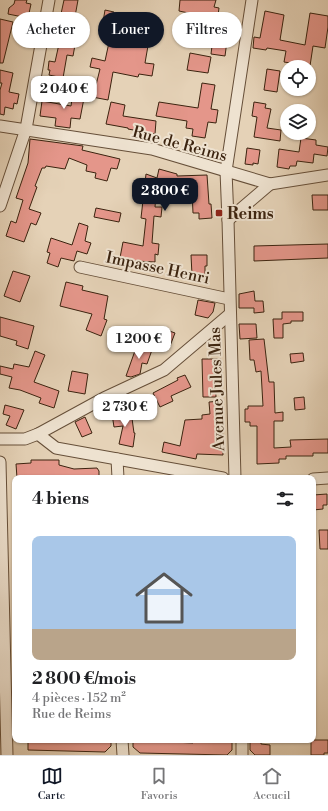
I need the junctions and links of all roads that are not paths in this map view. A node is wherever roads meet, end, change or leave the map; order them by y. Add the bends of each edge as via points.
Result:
1 (49, 0) edge
2 (252, 0) edge
3 (0, 126) edge
4 (26, 130) junction
5 (226, 171) junction
6 (328, 175) edge
7 (270, 184) junction
8 (0, 206) edge
9 (228, 220) junction
10 (80, 267) dead end
11 (230, 299) junction
12 (230, 314) junction
13 (38, 434) junction
14 (0, 439) edge
15 (117, 459) junction
16 (0, 462) edge
17 (118, 475) edge
18 (207, 475) edge
19 (235, 475) edge
20 (316, 478) edge
21 (328, 478) edge
22 (122, 743) edge
23 (242, 743) edge
24 (7, 755) edge
25 (123, 755) edge
26 (242, 755) edge

1 - 4 street
2 - 5 street, Avenue Jules Mas
3 - 4 street, Rue de Reims
4 - 5 street, Rue de Reims via 152,149
4 - 8 street
5 - 7 street, Rue de Reims
5 - 9 street, Avenue Jules Mas
6 - 7 street, Rue de Reims
7 - 9 street
9 - 11 street, Avenue Jules Mas
10 - 11 street, Impasse Henri
11 - 12 street, Avenue Jules Mas
12 - 13 street via 164,370 104,398
12 - 19 street, Avenue Jules Mas
13 - 14 street via 25,439
13 - 15 street via 56,448
15 - 17 street
15 - 18 street
16 - 24 street
20 - 21 street
22 - 25 street
23 - 26 street

